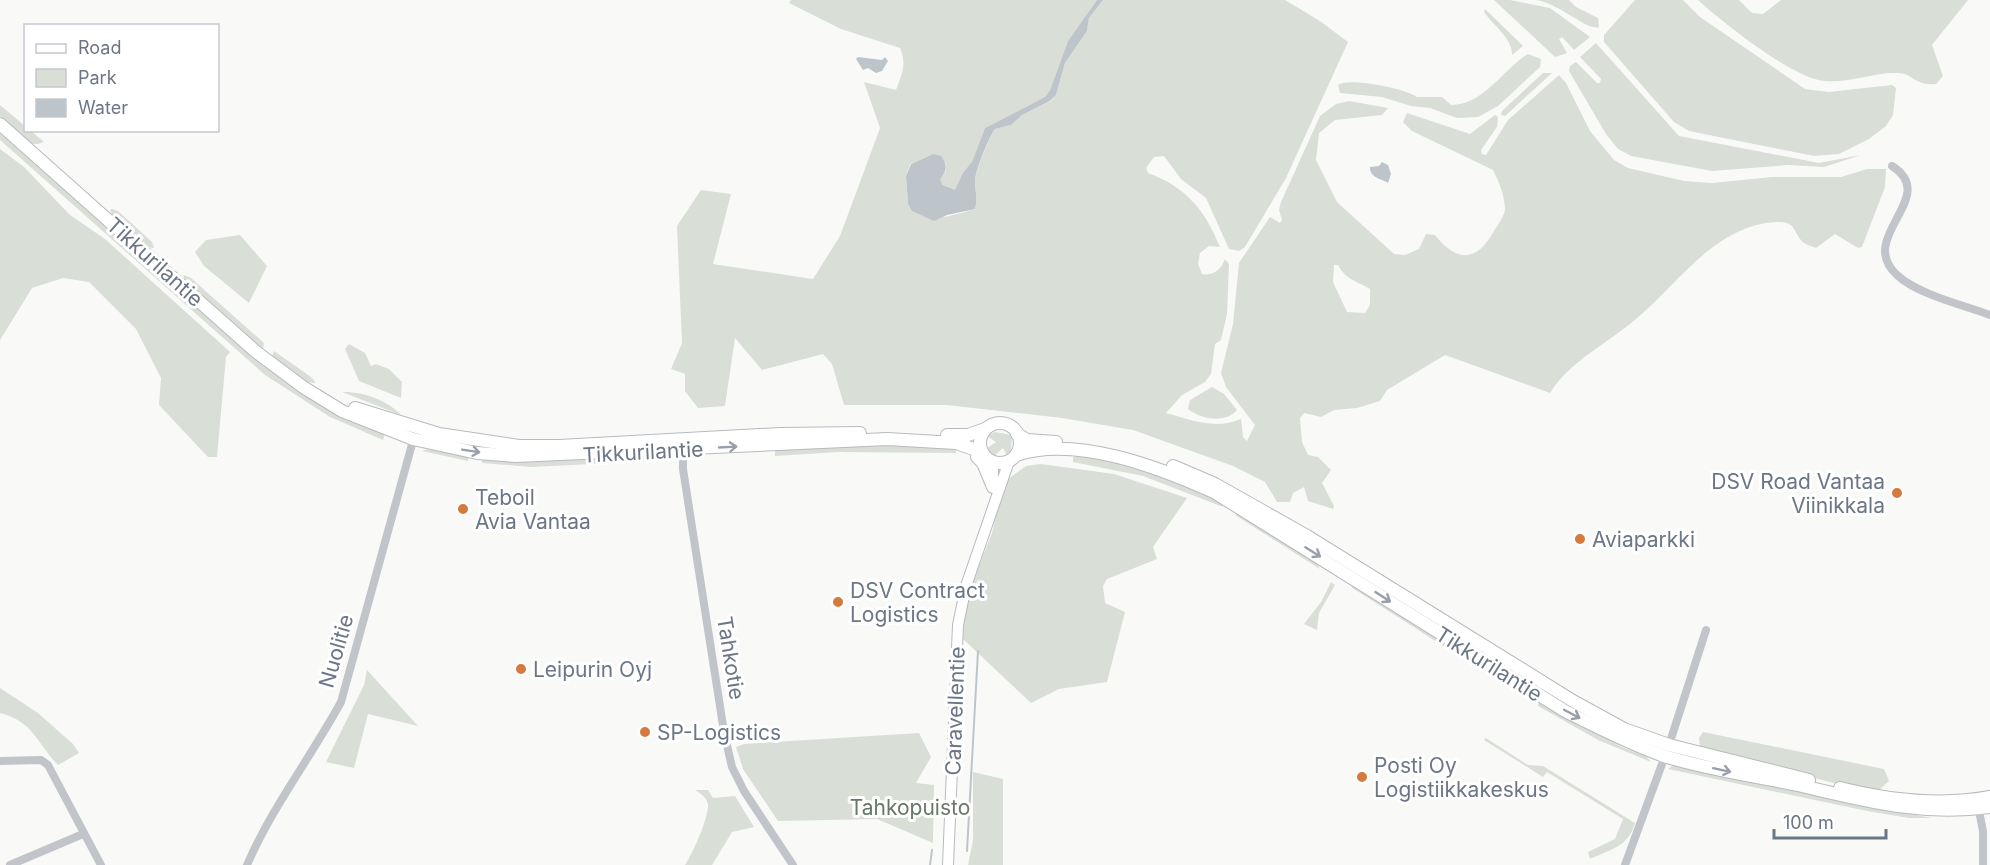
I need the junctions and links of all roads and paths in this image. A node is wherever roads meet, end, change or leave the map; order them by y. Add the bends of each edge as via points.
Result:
1 (0, 124) edge
2 (1892, 166) dead end
3 (1990, 315) edge
4 (985, 429) junction
5 (415, 434) junction
6 (1017, 434) junction
7 (956, 442) junction
8 (683, 444) junction
9 (985, 456) junction
10 (1012, 458) junction
11 (993, 487) junction
12 (992, 516) junction
13 (1706, 630) dead end
14 (1667, 750) junction
15 (0, 761) edge
16 (1986, 803) edge
17 (82, 834) junction
18 (950, 840) junction
19 (10, 865) edge
20 (101, 865) edge
21 (247, 865) edge
22 (793, 865) edge
23 (948, 865) edge
24 (952, 865) edge
25 (1625, 865) edge
26 (1983, 865) edge

1 - 5 main road, Tikkurilantie via 277,370 342,411
2 - 3 street via 1908,186 1904,207 1886,236 1889,266 1908,283
4 - 6 main road via 1001,423
4 - 8 main road, Tikkurilantie via 968,435 818,433
4 - 9 main road via 980,440
5 - 8 main road, Tikkurilantie via 477,453 516,456
5 - 21 street, Nuolitie via 341,702 320,741 277,803
6 - 10 main road via 1020,444
6 - 14 main road, Tikkurilantie via 1027,440 1118,450 1215,484 1349,561 1582,706
8 -> 7 main road, Tikkurilantie
7 - 9 main road, Tikkurilantie
7 - 11 main road via 983,463
8 - 22 street, Tahkotie via 683,469 732,767
9 - 10 main road via 1000,463
9 - 11 main road, Caravellentie via 993,470
10 - 12 main road, Caravellentie via 1002,476
10 -> 14 main road, Tikkurilantie via 1052,448 1116,457 1183,478 1214,492 1565,711 1610,734
11 - 12 main road, Caravellentie
12 - 18 main road, Caravellentie via 966,586 958,625
13 - 14 street
14 - 16 main road, Tikkurilantie via 1872,794
14 - 25 street
15 - 17 street via 41,760 48,765
16 - 26 street
17 - 19 street
17 - 20 street
18 - 23 main road, Caravellentie
18 - 24 main road, Caravellentie

